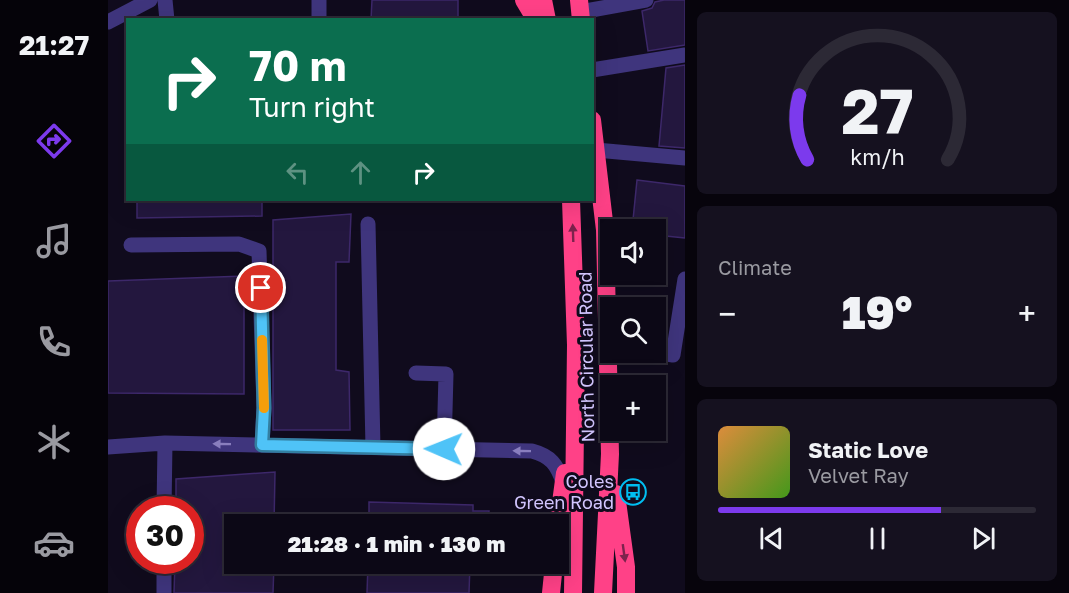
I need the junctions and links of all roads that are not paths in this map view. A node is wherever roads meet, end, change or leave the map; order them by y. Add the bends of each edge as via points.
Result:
1 (150, 0) edge
2 (165, 0) edge
3 (319, 0) edge
4 (524, 0) edge
5 (543, 0) edge
6 (646, 0) edge
7 (580, 10) edge
8 (167, 18) edge
9 (319, 18) edge
10 (535, 18) edge
11 (547, 18) edge
12 (108, 22) edge
13 (685, 55) edge
14 (594, 70) edge
15 (594, 135) edge
16 (596, 150) junction
17 (685, 158) edge
18 (571, 201) edge
19 (368, 224) dead end
20 (131, 245) dead end
21 (685, 279) edge
22 (666, 354) edge
23 (416, 373) dead end
24 (575, 396) junction
25 (165, 443) junction
26 (262, 445) junction
27 (108, 447) edge
28 (372, 447) junction
29 (444, 449) junction
30 (610, 454) junction
31 (563, 482) junction
32 (165, 496) edge
33 (559, 514) edge
34 (164, 574) edge
35 (553, 574) edge
36 (164, 593) edge
37 (551, 593) edge
38 (573, 593) edge
39 (603, 593) edge
40 (626, 593) edge

1 - 12 street
2 - 8 street
3 - 9 street
4 - 10 highway
5 - 11 highway
6 - 7 street
13 - 14 street
15 - 16 highway, North Circular Road
16 - 17 street
16 - 30 highway, North Circular Road via 605,230
24 -> 18 highway, North Circular Road
19 - 28 street
20 - 26 street via 239,244 259,251
21 - 22 street via 673,355
23 - 29 street via 446,374
24 - 31 highway
24 - 38 highway, North Circular Road
26 -> 25 street
25 - 27 street
25 - 32 street
26 - 28 street
28 - 29 street
31 -> 29 street via 556,464 545,454
30 - 39 highway, North Circular Road
30 -> 40 highway
31 - 33 highway
34 - 36 street
35 - 37 highway

